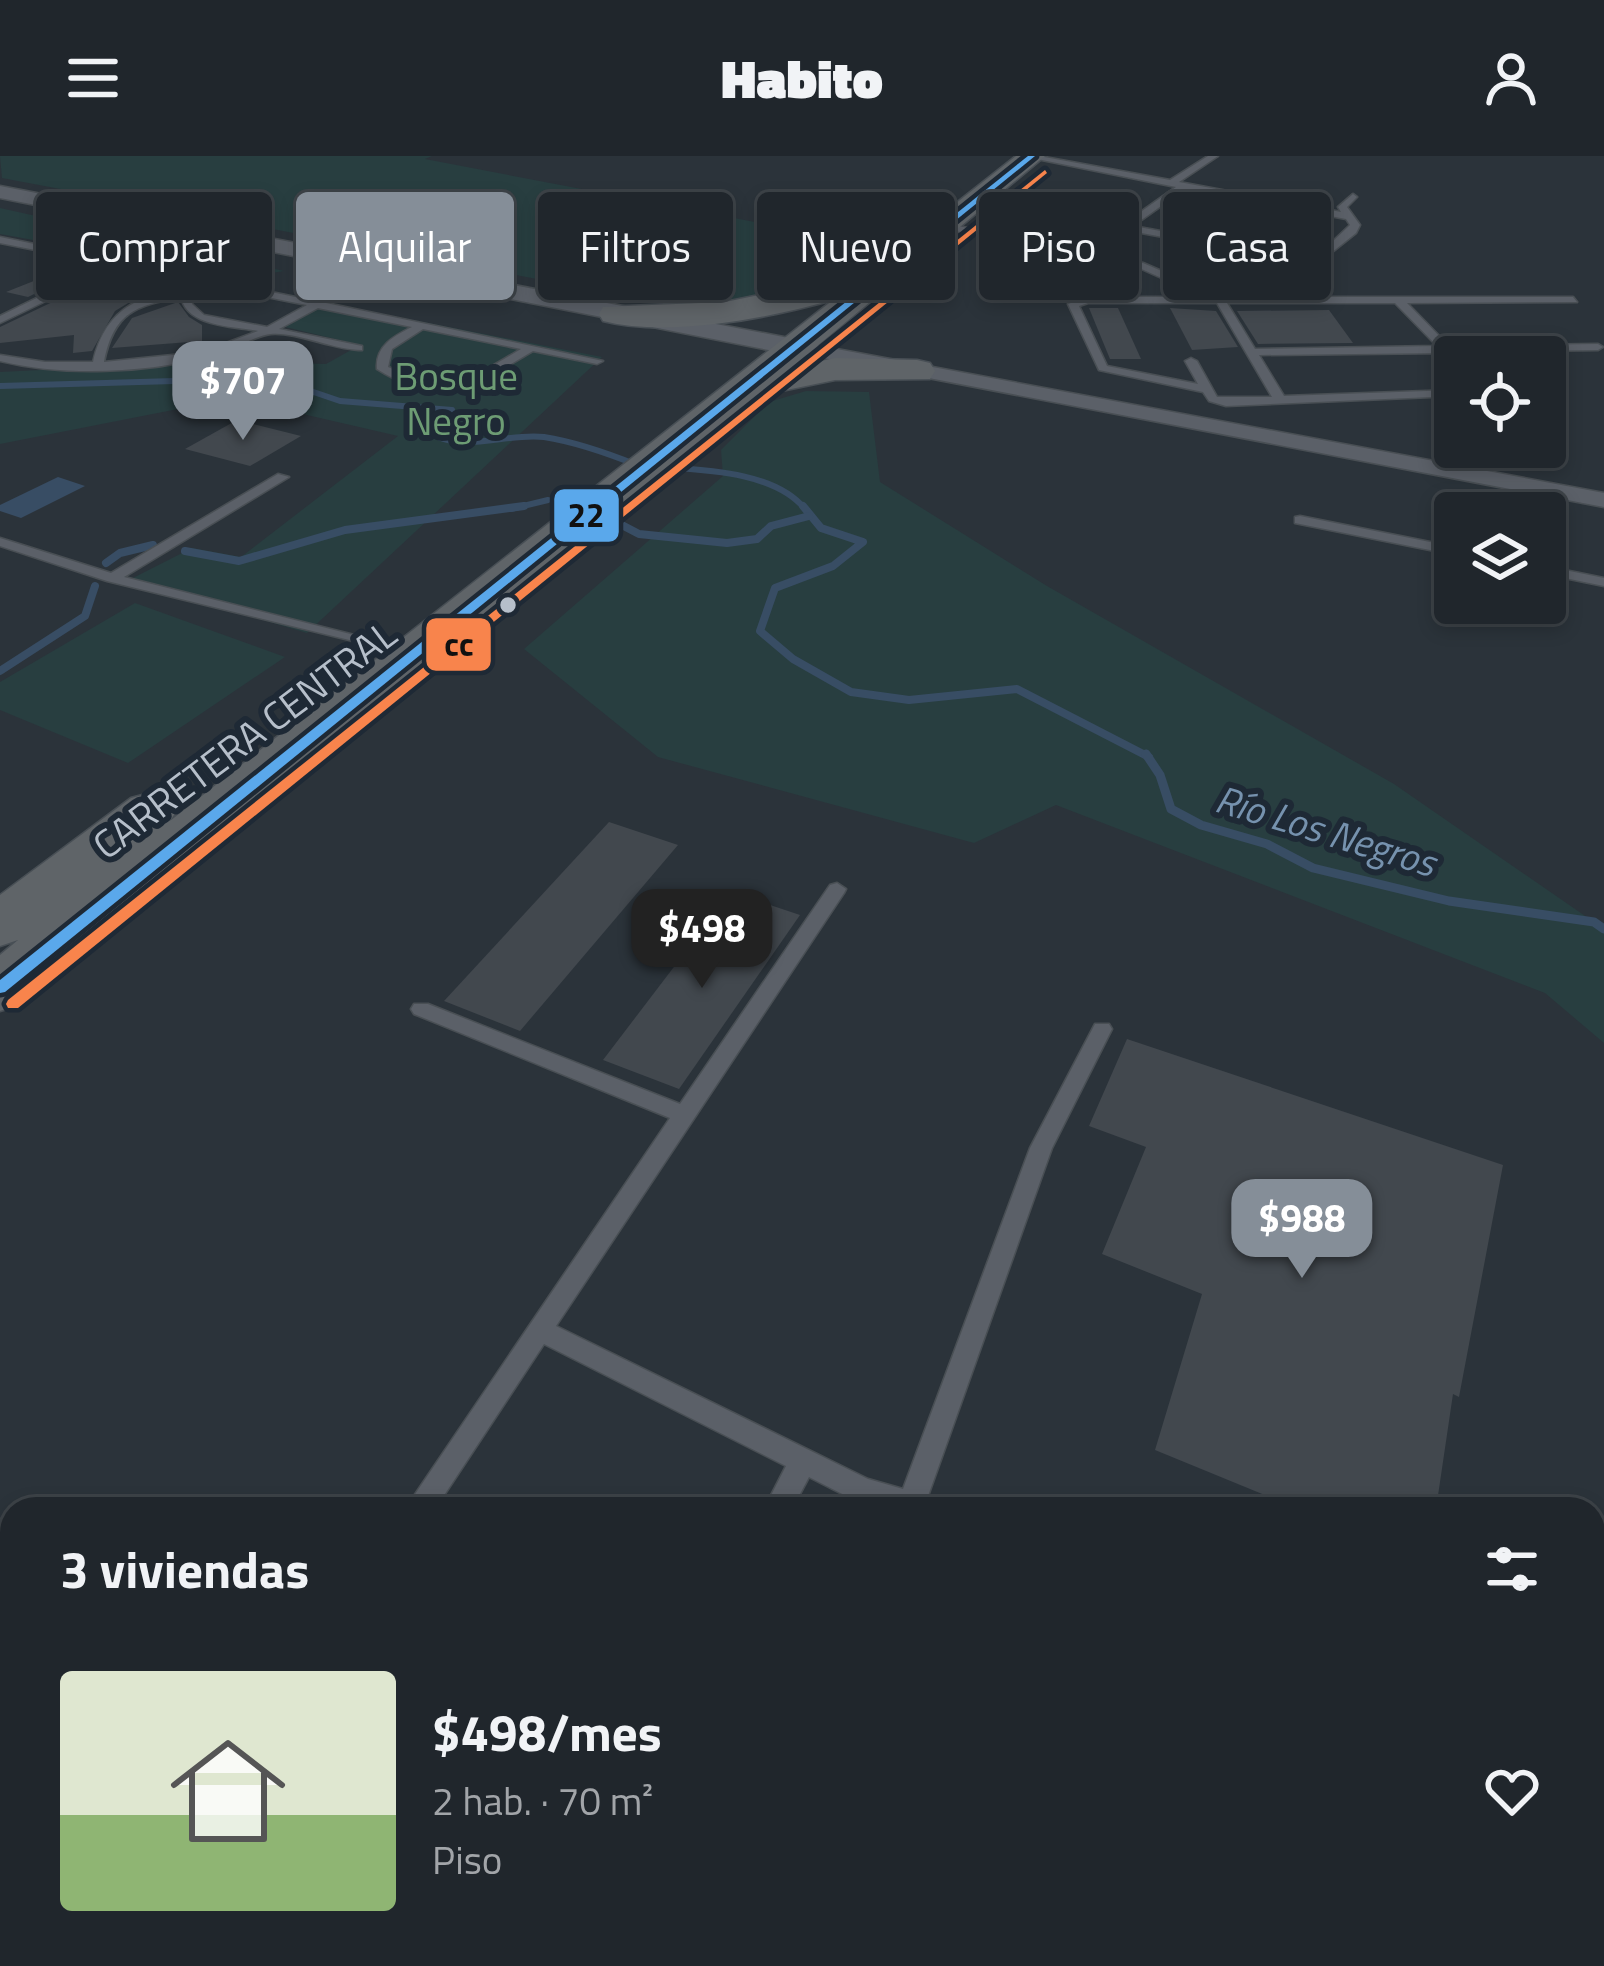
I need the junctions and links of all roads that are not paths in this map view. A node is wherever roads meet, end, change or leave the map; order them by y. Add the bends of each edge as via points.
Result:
1 (1000, 156) edge
2 (1030, 156) edge
3 (1214, 156) edge
4 (1173, 182) junction
5 (1186, 184) junction
6 (0, 192) edge
7 (1353, 197) dead end
8 (955, 200) edge
9 (955, 207) edge
10 (1351, 217) junction
11 (955, 228) edge
12 (2, 241) edge
13 (36, 248) edge
14 (296, 251) edge
15 (1163, 275) edge
16 (514, 294) edge
17 (272, 295) edge
18 (292, 299) junction
19 (1573, 299) dead end
20 (41, 300) edge
21 (164, 300) edge
22 (187, 300) edge
23 (320, 300) edge
24 (824, 300) edge
25 (835, 300) edge
26 (839, 300) edge
27 (1163, 300) edge
28 (1220, 300) joint
29 (1399, 301) junction
30 (314, 303) junction
31 (276, 308) dead end
32 (615, 314) junction
33 (0, 320) edge
34 (263, 322) junction
35 (421, 326) junction
36 (682, 326) junction
37 (1434, 337) edge
38 (779, 344) junction
39 (1598, 347) dead end
40 (358, 348) dead end
41 (529, 349) junction
42 (1566, 349) edge
43 (1252, 352) junction
44 (1434, 354) edge
45 (0, 358) edge
46 (597, 361) dead end
47 (1191, 361) dead end
48 (98, 363) junction
49 (917, 370) junction
50 (724, 388) junction
51 (1207, 389) junction
52 (1434, 394) edge
53 (1280, 400) junction
54 (283, 477) dead end
55 (1604, 500) edge
56 (1300, 520) dead end
57 (0, 542) edge
58 (1434, 547) edge
59 (1566, 574) edge
60 (112, 578) junction
61 (1604, 582) edge
62 (389, 649) junction
63 (837, 890) dead end
64 (0, 925) edge
65 (0, 988) edge
66 (421, 1009) dead end
67 (1102, 1029) dead end
68 (685, 1115) junction
69 (540, 1330) junction
70 (803, 1461) junction
71 (427, 1497) edge
72 (784, 1497) edge
73 (886, 1497) edge
74 (922, 1497) edge

1 - 8 highway, CARRETERA CENTRAL
2 - 4 lane
2 - 9 highway, CARRETERA CENTRAL
3 - 4 lane
4 - 5 lane
5 - 10 lane
5 - 10 lane via 1125,227 1316,262 1353,231
6 - 14 street
7 - 10 lane via 1342,207
11 - 15 lane
12 - 13 lane
16 - 32 street
17 - 18 lane
18 - 30 lane
18 - 31 lane
19 - 29 lane
20 - 33 lane
21 - 48 lane via 115,316 102,332
22 - 34 lane via 201,317
23 - 30 lane
24 - 32 highway via 715,315
25 - 38 highway, CARRETERA CENTRAL
26 - 49 highway via 854,337
27 - 51 lane via 1088,299 1072,308 1103,368
28 - 29 lane
28 - 43 lane
29 - 37 lane
30 - 34 lane
30 - 35 lane
32 - 36 street
34 - 40 lane
34 - 48 lane via 216,352
35 - 41 lane
35 - 41 lane via 380,359 382,369 433,388 466,385
36 - 38 street
36 - 50 highway
38 - 49 street
38 - 50 highway, CARRETERA CENTRAL
39 - 42 lane
41 - 46 lane
43 - 44 lane
43 - 53 lane
45 - 48 lane via 40,367
47 - 51 lane
49 - 50 highway via 835,369
49 - 55 street
50 - 62 highway, CARRETERA CENTRAL
51 - 53 lane via 1226,402
52 - 53 lane
54 - 60 lane
56 - 58 lane
57 - 60 lane
59 - 61 lane
60 - 62 lane
62 - 64 highway, CARRETERA CENTRAL
62 - 65 highway, CARRETERA CENTRAL via 198,827
63 - 68 lane
66 - 68 lane
67 - 74 lane via 1041,1148
68 - 69 lane
69 - 70 lane
69 - 71 lane
70 - 72 lane
70 - 73 lane

